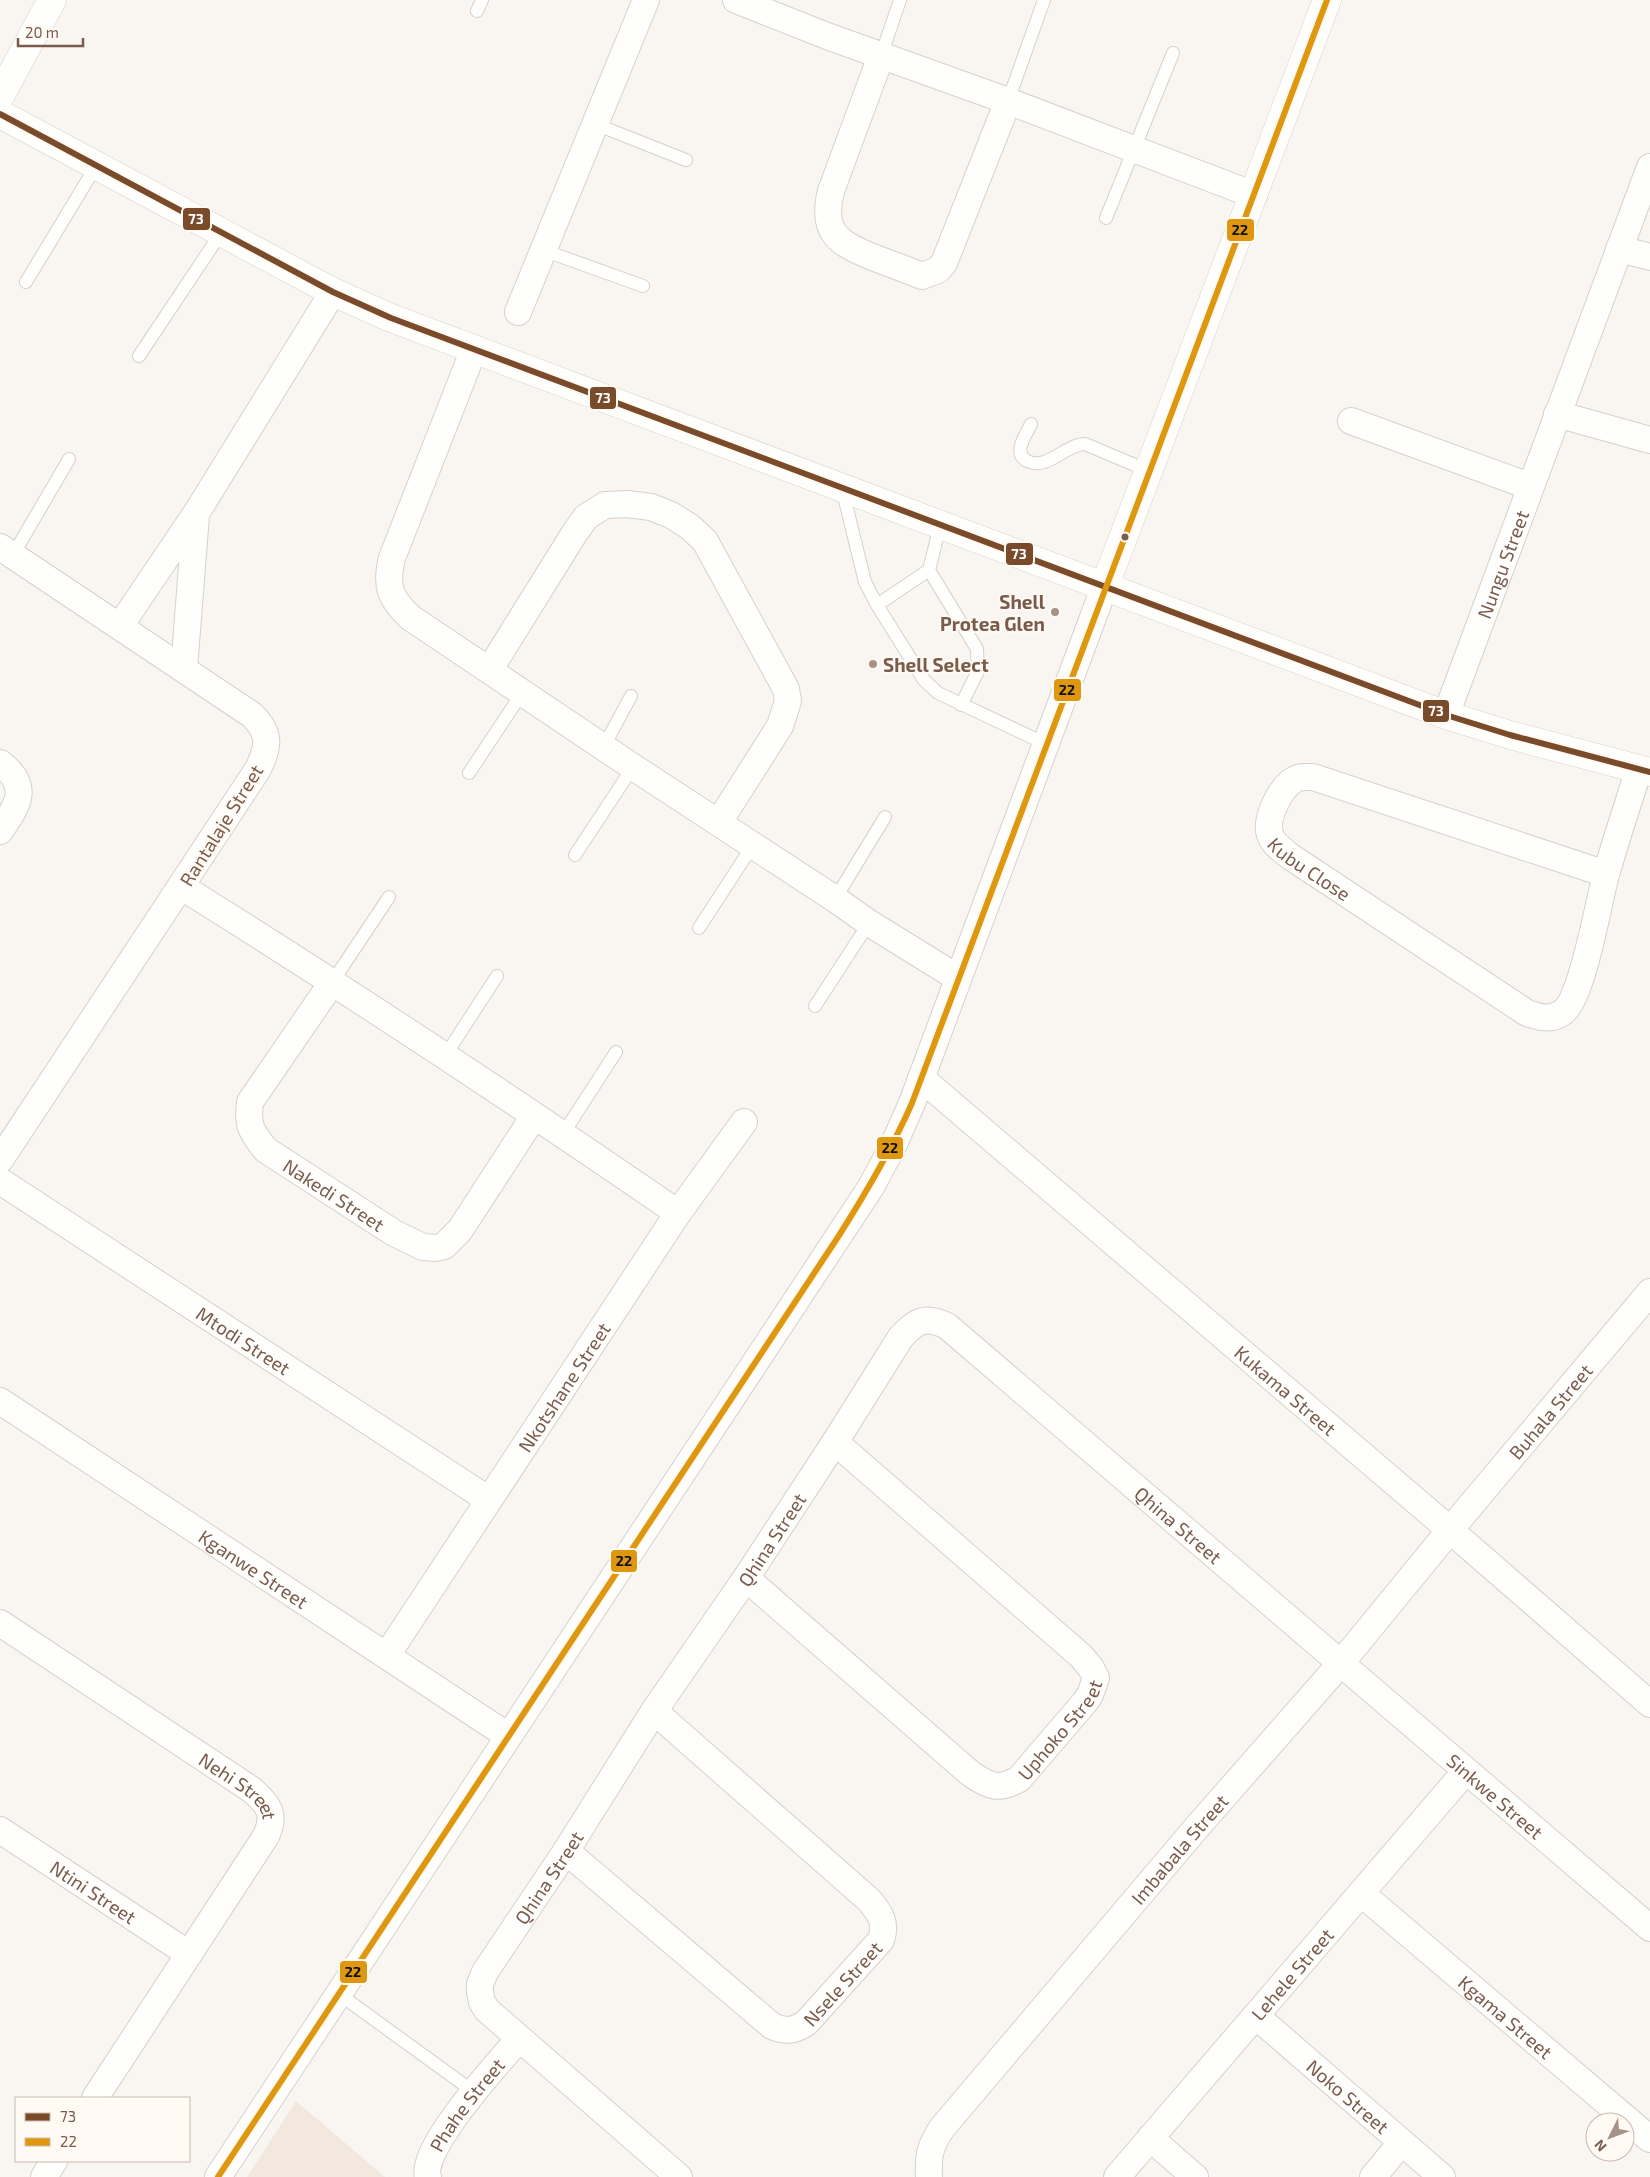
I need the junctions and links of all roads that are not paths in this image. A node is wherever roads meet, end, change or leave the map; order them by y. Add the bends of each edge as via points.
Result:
1 (52, 0) edge
2 (646, 0) edge
3 (900, 0) edge
4 (1044, 0) edge
5 (1327, 0) edge
6 (750, 3) edge
7 (1173, 52) dead end
8 (881, 56) junction
9 (0, 96) edge
10 (1008, 101) junction
11 (0, 114) edge
12 (595, 124) junction
13 (1134, 151) junction
14 (686, 160) dead end
15 (96, 166) junction
16 (1650, 167) edge
17 (1254, 195) junction
18 (1106, 218) dead end
19 (221, 233) junction
20 (1618, 249) junction
21 (543, 250) junction
22 (1650, 257) edge
23 (26, 282) dead end
24 (643, 286) dead end
25 (333, 292) junction
26 (518, 312) dead end
27 (474, 349) junction
28 (139, 356) dead end
29 (1557, 414) junction
30 (1351, 421) dead end
31 (1031, 424) dead end
32 (1650, 440) edge
33 (70, 459) dead end
34 (1149, 471) junction
35 (1529, 486) junction
36 (842, 488) junction
37 (197, 512) junction
38 (940, 526) junction
39 (6, 551) edge
40 (929, 570) junction
41 (1104, 588) junction
42 (877, 605) junction
43 (120, 626) junction
44 (184, 669) junction
45 (490, 669) junction
46 (522, 692) junction
47 (631, 696) dead end
48 (960, 705) junction
49 (1446, 715) junction
50 (1046, 744) junction
51 (604, 746) junction
52 (0, 763) edge
53 (633, 767) junction
54 (1644, 770) edge
55 (469, 773) dead end
56 (885, 817) dead end
57 (719, 822) junction
58 (0, 831) edge
59 (753, 845) junction
60 (575, 855) dead end
61 (1606, 874) junction
62 (182, 887) junction
63 (389, 897) dead end
64 (835, 899) junction
65 (869, 923) junction
66 (699, 928) dead end
67 (497, 976) dead end
68 (958, 978) junction
69 (333, 981) junction
70 (814, 1006) dead end
71 (616, 1052) dead end
72 (445, 1056) junction
73 (921, 1078) junction
74 (534, 1116) junction
75 (744, 1122) dead end
76 (563, 1134) junction
77 (0, 1160) edge
78 (0, 1181) edge
79 (678, 1213) junction
80 (1650, 1292) edge
81 (0, 1401) edge
82 (834, 1442) junction
83 (488, 1500) junction
84 (1450, 1530) junction
85 (746, 1578) junction
86 (0, 1623) edge
87 (387, 1655) junction
88 (1342, 1663) junction
89 (1650, 1704) edge
90 (654, 1711) junction
91 (508, 1736) junction
92 (1465, 1772) junction
93 (0, 1830) edge
94 (566, 1851) junction
95 (1362, 1894) junction
96 (1650, 1928) edge
97 (189, 1954) junction
98 (339, 1994) junction
99 (1256, 2016) junction
100 (519, 2039) junction
101 (474, 2092) junction
102 (96, 2097) edge
103 (1150, 2138) junction
104 (1650, 2139) edge
105 (1401, 2143) junction
106 (53, 2162) edge
107 (44, 2177) edge
108 (218, 2177) edge
109 (428, 2177) edge
110 (679, 2177) edge
111 (929, 2177) edge
112 (1118, 2177) edge
113 (1195, 2177) edge
114 (1373, 2177) edge
115 (1442, 2177) edge

1 - 9 street
2 - 12 street
3 - 8 lane
4 - 10 lane
5 - 17 street
6 - 8 street
7 - 13 lane
8 - 10 street
8 - 10 street via 831,192 828,220 833,231 848,247 922,276 938,270 944,263
10 - 13 street
11 - 15 street
12 - 14 lane
12 - 21 street
13 - 17 street
13 - 18 lane
15 - 19 street
15 - 23 lane
16 - 20 street, Nungu Street
17 - 34 street
19 - 25 street
19 - 28 lane
20 - 22 street
20 - 29 street, Nungu Street
21 - 24 lane
21 - 26 street
25 - 27 street via 364,308
25 - 37 street
27 - 36 street
27 - 45 street via 392,558 389,578 393,598 405,612
29 - 32 street
29 - 35 street, Nungu Street
30 - 35 street
31 - 34 lane via 1019,449 1020,456 1026,460 1038,463 1085,444
33 - 39 lane
34 - 41 street
35 - 49 street, Nungu Street
36 - 38 street
36 - 42 lane via 865,582
37 - 43 street
37 - 44 street
38 - 40 lane
38 - 41 street
39 - 43 street, Rantalaje Street
40 - 42 lane
40 - 48 lane via 977,649 978,671
41 - 49 street
41 - 50 street
42 - 48 lane via 924,680 938,693
43 - 44 street, Rantalaje Street
44 - 62 street, Rantalaje Street via 262,724 267,746 258,769
45 - 46 street
45 - 57 street via 574,534 592,512 605,505 651,507 690,527 706,541 720,565 786,689 788,701 780,726
46 - 51 street
46 - 55 lane
47 - 51 lane
48 - 50 lane
49 - 54 street
50 - 68 street
51 - 53 street
52 - 58 street via 12,774 20,794
53 - 57 street
53 - 60 lane
54 - 61 street, Kubu Close
56 - 64 lane
57 - 59 street
59 - 64 street
59 - 66 lane
61 - 61 street, Kubu Close via 1575,993 1564,1012 1542,1018 1518,1007 1290,857 1272,838 1270,818 1286,786 1303,776 1313,776
62 - 69 street
62 - 77 street, Rantalaje Street
63 - 69 lane
64 - 65 street
65 - 68 street
65 - 70 lane
67 - 72 lane
68 - 73 street
69 - 72 street
69 - 74 street, Nakedi Street via 250,1102 249,1125 266,1150 394,1233 423,1248 436,1248 444,1246 460,1230
71 - 76 lane
72 - 74 street
73 - 84 street, Kukama Street
73 - 91 street via 894,1144 871,1187
74 - 76 street
75 - 79 street, Nkotshane Street
76 - 79 street
78 - 83 street, Mtodi Street
79 - 83 street, Nkotshane Street
80 - 84 street, Buhala Street
81 - 87 street, Kganwe Street
82 - 85 street, Qhina Street
82 - 85 street, Uphoko Street via 1080,1656 1096,1678 1090,1695 1019,1779 1008,1785 985,1783
82 - 88 street, Qhina Street via 900,1337 923,1320 937,1321 947,1326
83 - 87 street, Nkotshane Street
84 - 88 street, Imbabala Street
84 - 89 street, Kukama Street
85 - 90 street, Qhina Street
86 - 97 street, Nehi Street via 265,1801 271,1814 266,1836
87 - 91 street, Kganwe Street
88 - 92 street, Sinkwe Street
88 - 111 street, Imbabala Street via 1198,1826 942,2128 931,2144
90 - 94 street, Qhina Street
90 - 94 street, Nsele Street via 870,1900 882,1918 882,1940 806,2023 792,2030 781,2030 772,2026
91 - 98 street
92 - 95 street, Lehele Street
92 - 96 street, Sinkwe Street
93 - 97 street, Ntini Street
94 - 100 street, Qhina Street via 480,1984 482,2002 487,2010
95 - 99 street, Lehele Street
95 - 104 street, Kgama Street
97 - 102 street, Nehi Street
98 - 101 lane
98 - 108 street
99 - 103 street, Lehele Street
99 - 105 street, Noko Street
100 - 101 street, Phahe Street
100 - 110 street, Qhina Street
101 - 109 street, Phahe Street via 433,2149 428,2161
103 - 112 street, Lehele Street
103 - 113 street
105 - 114 street
105 - 115 street, Noko Street
106 - 107 street

